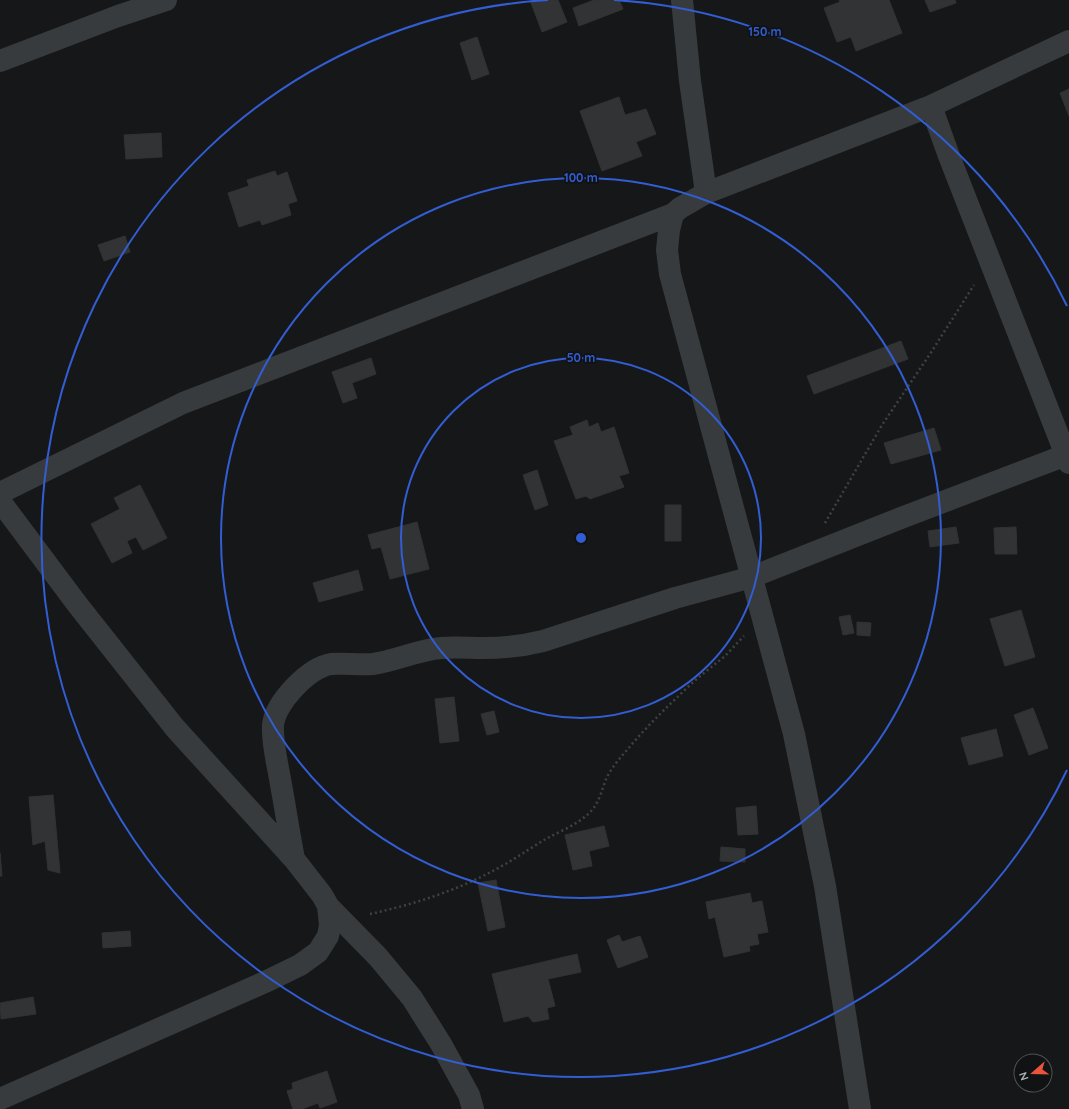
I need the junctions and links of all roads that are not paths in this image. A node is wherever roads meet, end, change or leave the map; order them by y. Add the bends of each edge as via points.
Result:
1 (166, 0) edge
2 (682, 0) edge
3 (1069, 41) edge
4 (0, 61) edge
5 (931, 106) junction
6 (706, 193) junction
7 (674, 214) junction
8 (1068, 459) edge
9 (0, 493) edge
10 (0, 501) edge
11 (752, 577) junction
12 (294, 859) junction
13 (335, 914) junction
14 (0, 1099) edge
15 (474, 1109) edge
16 (860, 1109) edge

1 - 4 street
2 - 6 street via 690,81
3 - 5 street
5 - 6 street
5 - 8 street
6 - 7 street
7 - 9 street via 183,403
7 - 11 street via 667,250 670,274
8 - 11 street via 908,515
10 - 12 street via 175,728
11 - 12 street via 675,598 529,644 502,648 439,648 373,664 331,664 320,667 285,697 273,725 274,746
11 - 16 street via 794,734 825,886
12 - 13 street
13 - 14 street via 328,936 318,952 300,965
13 - 15 street via 378,957 412,998 441,1044

